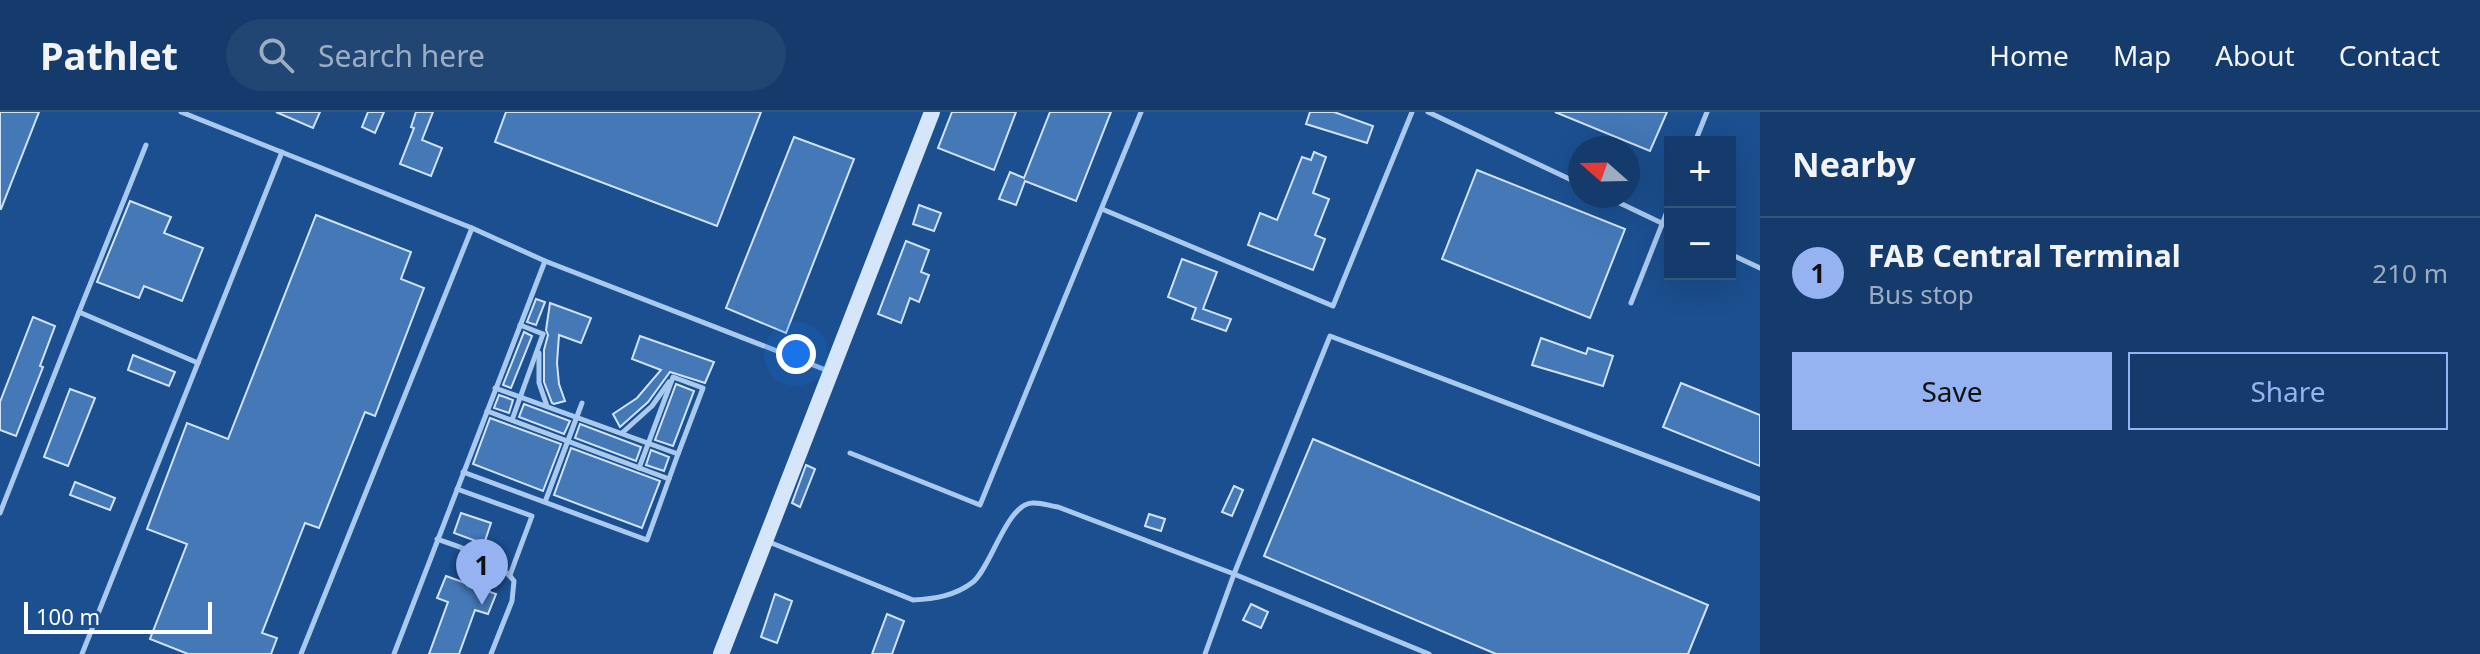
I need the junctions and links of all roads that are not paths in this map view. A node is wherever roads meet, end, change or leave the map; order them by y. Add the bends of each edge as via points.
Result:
1 (181, 112) edge
2 (932, 112) edge
3 (1141, 112) edge
4 (1412, 112) edge
5 (1428, 112) edge
6 (1707, 112) edge
7 (1697, 136) edge
8 (146, 145) dead end
9 (282, 152) junction
10 (1568, 178) edge
11 (1630, 208) edge
12 (1668, 208) edge
13 (1102, 209) junction
14 (1662, 223) junction
15 (472, 228) junction
16 (1736, 257) edge
17 (545, 261) junction
18 (1760, 268) edge
19 (1631, 303) dead end
20 (79, 312) junction
21 (520, 325) junction
22 (543, 334) junction
23 (198, 363) junction
24 (831, 371) junction
25 (673, 377) junction
26 (495, 388) junction
27 (521, 397) junction
28 (582, 403) dead end
29 (547, 407) junction
30 (487, 411) junction
31 (577, 418) junction
32 (512, 420) junction
33 (621, 434) junction
34 (569, 441) junction
35 (648, 443) junction
36 (850, 453) dead end
37 (678, 454) junction
38 (639, 468) junction
39 (463, 472) junction
40 (669, 479) junction
41 (457, 489) junction
42 (1760, 499) edge
43 (545, 502) junction
44 (0, 513) edge
45 (437, 539) junction
46 (766, 540) junction
47 (1234, 574) junction
48 (510, 575) junction
49 (82, 654) edge
50 (301, 654) edge
51 (394, 654) edge
52 (491, 654) edge
53 (721, 654) edge
54 (1205, 654) edge
55 (1429, 654) edge

1 - 9 lane
2 - 24 main road
3 - 13 lane
4 - 13 lane via 1333,306
5 - 10 lane
6 - 7 lane
8 - 20 lane
9 - 15 lane
9 - 23 lane
11 - 14 lane
12 - 14 lane
13 - 36 lane via 980,505
14 - 19 lane
15 - 17 lane
15 - 50 lane
16 - 18 lane
17 - 21 lane
17 - 24 lane
20 - 23 lane
20 - 44 lane
21 - 22 lane
21 - 26 lane
22 - 27 lane
22 - 29 lane via 539,383
23 - 49 lane
24 - 46 main road
25 - 33 lane via 652,406
25 - 35 lane
25 - 37 lane via 703,388
26 - 27 lane
26 - 30 lane
27 - 29 lane
27 - 32 lane
28 - 31 lane
29 - 31 lane
30 - 32 lane
30 - 39 lane
31 - 33 lane
31 - 34 lane
32 - 34 lane
33 - 35 lane
34 - 38 lane
34 - 43 lane
35 - 37 lane
35 - 38 lane
37 - 40 lane
38 - 40 lane
39 - 41 lane
39 - 43 lane
40 - 43 lane via 647,540
41 - 45 lane
41 - 48 lane via 532,516
42 - 47 lane via 1330,336
45 - 48 lane
45 - 51 lane
46 - 47 lane via 913,600 937,599 975,580 1018,509 1031,502 1058,507
46 - 53 main road
47 - 54 lane
47 - 55 lane
48 - 52 lane via 515,589

